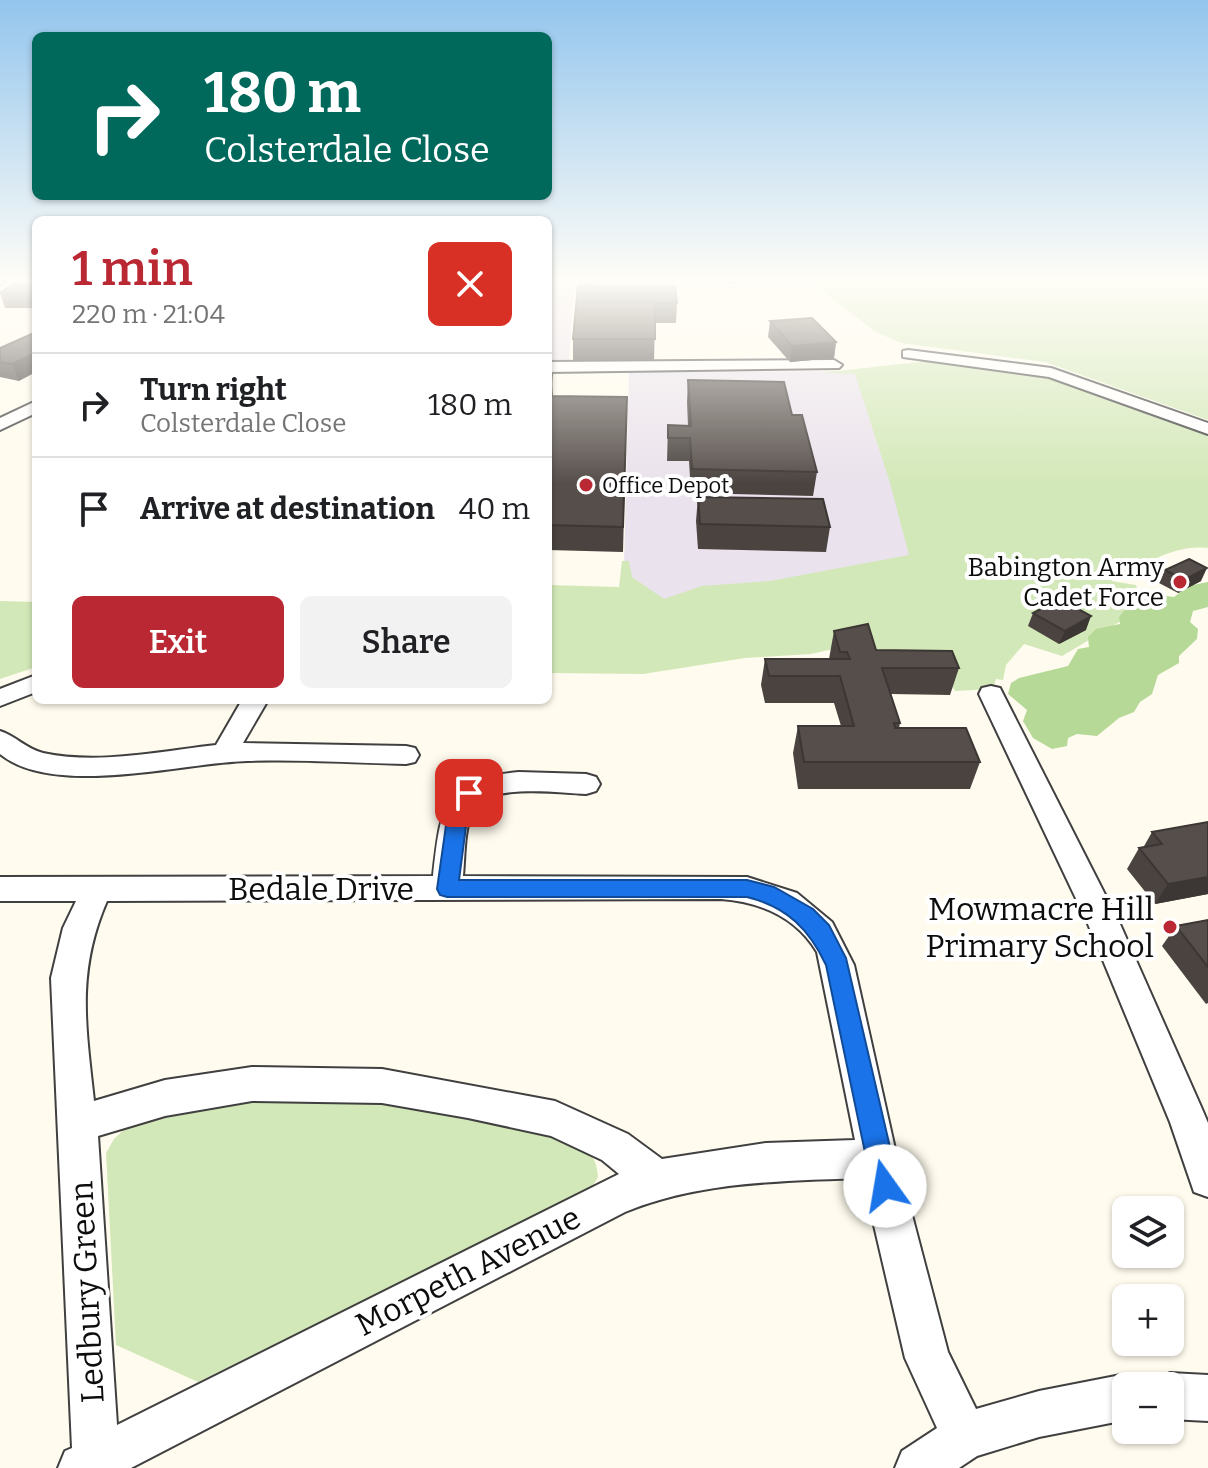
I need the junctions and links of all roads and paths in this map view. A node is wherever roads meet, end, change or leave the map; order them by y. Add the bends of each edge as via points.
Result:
1 (908, 354) dead end
2 (834, 365) dead end
3 (552, 367) edge
4 (32, 408) edge
5 (0, 425) edge
6 (1208, 429) edge
7 (32, 685) edge
8 (991, 694) dead end
9 (0, 698) edge
10 (253, 704) edge
11 (0, 740) edge
12 (224, 753) junction
13 (406, 755) dead end
14 (586, 784) dead end
15 (0, 889) edge
16 (447, 889) junction
17 (96, 890) junction
18 (78, 1124) junction
19 (878, 1158) junction
20 (1208, 1178) edge
21 (657, 1179) junction
22 (1184, 1397) edge
23 (1208, 1398) edge
24 (1112, 1400) edge
25 (965, 1436) junction
26 (89, 1464) edge
27 (919, 1468) edge

1 - 6 street via 1051,373
2 - 3 street
4 - 5 street
7 - 9 street
8 - 20 street via 1104,924
10 - 12 street
11 - 12 street via 20,758 36,762 126,764
12 - 13 street
14 - 16 street via 494,784 469,793 458,811
15 - 17 street, Bedale Drive
16 - 17 street, Bedale Drive
16 - 19 street, Bedale Drive via 721,887 786,902 821,931 838,965
17 - 18 street, Ledbury Green via 79,928 68,978
18 - 21 street via 165,1098 252,1084 382,1086 555,1119 615,1147
18 - 26 street, Ledbury Green
19 - 21 street, Morpeth Avenue via 766,1162
19 - 25 street, Bedale Drive via 927,1358
21 - 26 street, Morpeth Avenue via 612,1197
22 - 23 street
24 - 25 street
25 - 27 street

